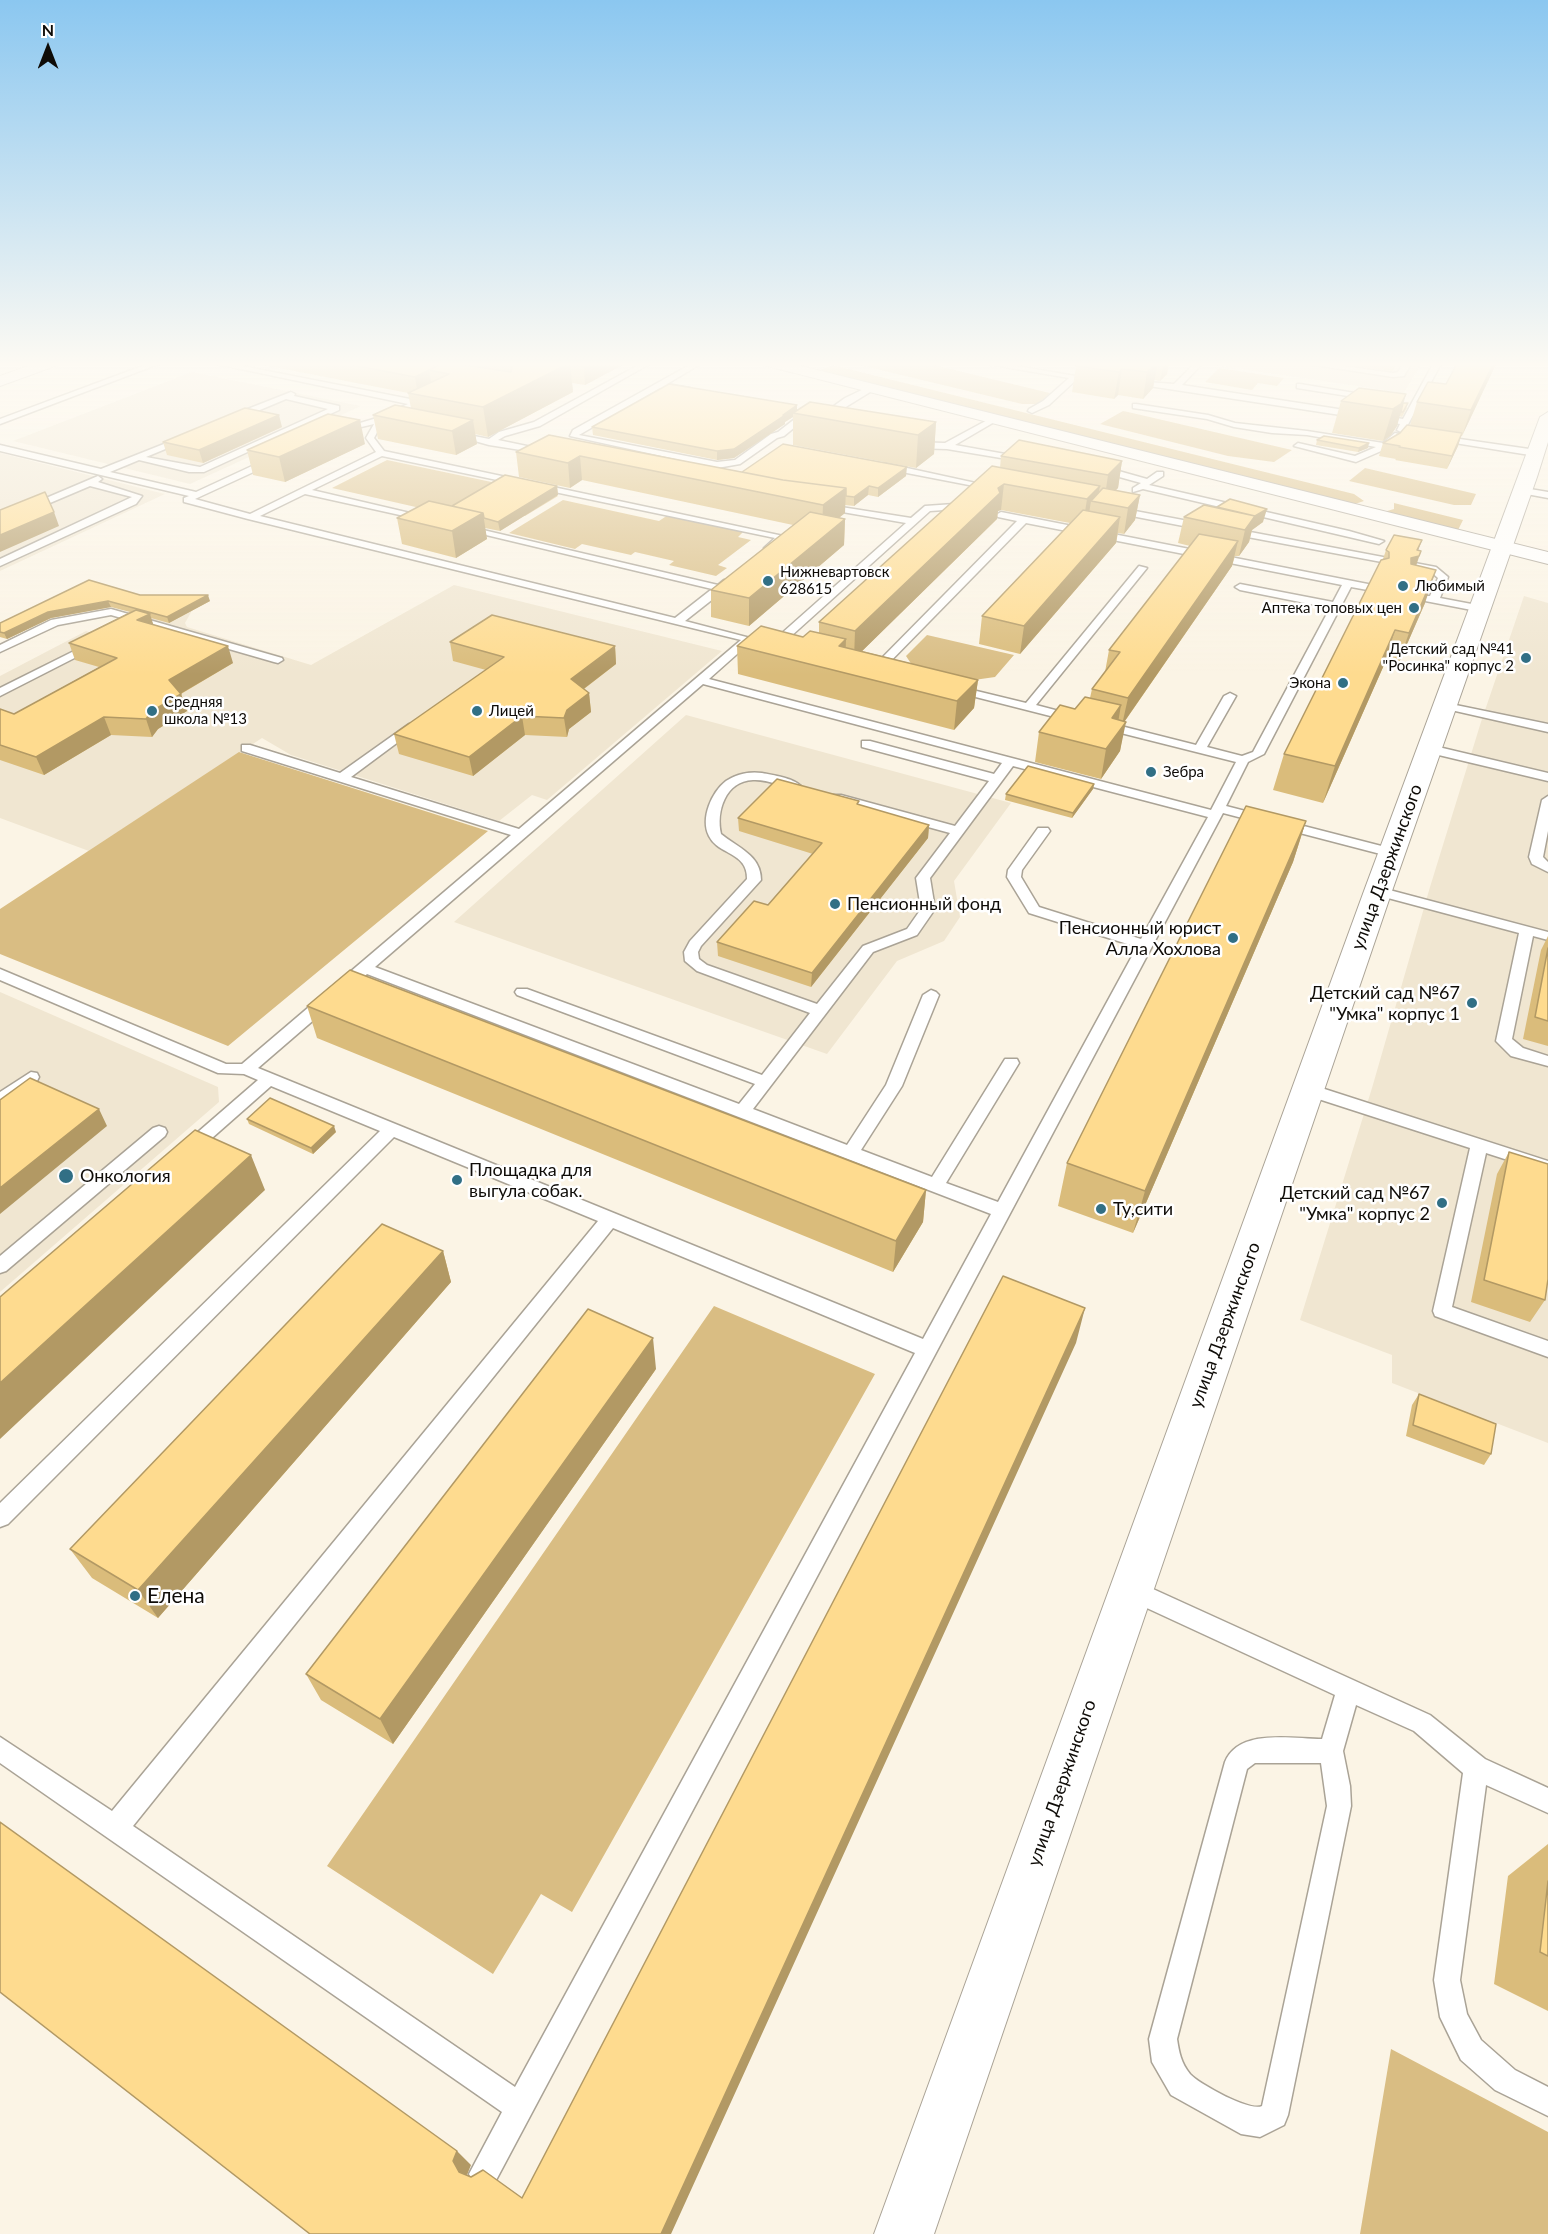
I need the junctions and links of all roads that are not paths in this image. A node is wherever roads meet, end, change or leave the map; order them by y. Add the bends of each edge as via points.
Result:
1 (77, 466) edge
2 (119, 466) edge
3 (174, 466) edge
4 (209, 466) edge
5 (259, 466) edge
6 (354, 466) edge
7 (444, 466) edge
8 (881, 466) edge
9 (1179, 466) edge
10 (1532, 466) edge
11 (1108, 471) edge
12 (106, 473) junction
13 (1160, 474) dead end
14 (90, 483) junction
15 (1145, 484) junction
16 (304, 491) junction
17 (1524, 491) junction
18 (1369, 494) dead end
19 (197, 495) junction
20 (1548, 495) edge
21 (1124, 504) junction
22 (818, 505) edge
23 (956, 507) junction
24 (1340, 507) junction
25 (928, 508) junction
26 (1107, 508) edge
27 (853, 509) junction
28 (970, 509) edge
29 (1001, 515) edge
30 (0, 517) edge
31 (251, 517) junction
32 (1024, 520) junction
33 (436, 522) edge
34 (913, 522) junction
35 (457, 527) edge
36 (1211, 528) edge
37 (1223, 530) edge
38 (1509, 532) junction
39 (1379, 541) dead end
40 (765, 551) edge
41 (1548, 558) edge
42 (0, 563) edge
43 (1142, 568) dead end
44 (738, 573) edge
45 (1348, 583) junction
46 (1240, 586) dead end
47 (720, 588) junction
48 (1373, 588) edge
49 (1415, 596) edge
50 (1434, 600) junction
51 (1336, 606) junction
52 (1482, 609) junction
53 (140, 620) junction
54 (677, 622) junction
55 (120, 630) edge
56 (749, 639) junction
57 (100, 641) edge
58 (0, 649) edge
59 (278, 660) dead end
60 (876, 670) edge
61 (701, 680) junction
62 (941, 686) edge
63 (0, 693) edge
64 (1230, 696) dead end
65 (1446, 706) junction
66 (1029, 707) junction
67 (425, 717) edge
68 (1548, 728) edge
69 (866, 744) dead end
70 (246, 748) dead end
71 (1200, 749) junction
72 (1430, 749) junction
73 (1243, 760) junction
74 (1010, 761) junction
75 (1548, 777) edge
76 (341, 778) junction
77 (996, 779) junction
78 (1548, 800) edge
79 (1217, 812) junction
80 (958, 831) junction
81 (1043, 831) dead end
82 (521, 834) junction
83 (1392, 853) junction
84 (1548, 868) edge
85 (1378, 891) junction
86 (1527, 930) junction
87 (1548, 936) edge
88 (1145, 945) junction
89 (364, 968) junction
90 (0, 974) edge
91 (522, 992) dead end
92 (931, 995) dead end
93 (820, 1011) junction
94 (1548, 1061) edge
95 (1011, 1063) dead end
96 (246, 1069) junction
97 (31, 1077) edge
98 (269, 1079) junction
99 (765, 1082) junction
100 (1309, 1090) junction
101 (0, 1100) edge
102 (742, 1112) junction
103 (392, 1130) junction
104 (159, 1132) dead end
105 (1479, 1145) junction
106 (850, 1153) junction
107 (180, 1157) edge
108 (1548, 1167) edge
109 (936, 1185) junction
110 (1003, 1211) junction
111 (610, 1219) junction
112 (0, 1266) edge
113 (1548, 1349) edge
114 (928, 1350) junction
115 (0, 1517) edge
116 (1130, 1589) junction
117 (1348, 1689) junction
118 (0, 1749) edge
119 (1331, 1751) junction
120 (1476, 1768) junction
121 (1548, 1801) edge
122 (116, 1828) junction
123 (1548, 2102) edge
124 (520, 2107) junction
125 (484, 2175) edge
126 (904, 2234) edge

1 - 12 lane
2 - 12 lane
3 - 4 lane via 201,470
5 - 19 lane
6 - 16 lane
7 - 40 lane via 783,537
8 - 23 lane via 985,486
9 - 24 street
10 - 17 street, улица Дзержинского
11 - 15 lane
12 - 14 lane
12 - 19 lane
13 - 15 lane
14 - 30 lane
14 - 42 lane via 138,496 133,502
15 - 21 lane
15 - 39 lane via 1212,504 1300,520
16 - 31 lane
16 - 33 lane
17 - 20 lane
17 - 38 street, улица Дзержинского
18 - 24 street via 1378,499 1380,506 1366,510
19 - 31 lane via 187,500
21 - 26 lane
21 - 36 lane
22 - 27 lane
23 - 25 lane
23 - 28 lane
24 - 38 street
25 - 27 lane
25 - 34 lane
27 - 34 lane
29 - 32 lane
31 - 54 lane
32 - 45 lane
32 - 60 lane
34 - 56 lane via 780,647
35 - 47 lane
37 - 50 lane via 1432,569 1443,577
38 - 41 street
38 - 52 street, улица Дзержинского
43 - 66 lane
44 - 47 lane
45 - 48 lane
45 - 51 lane
46 - 51 lane
47 - 54 lane
49 - 50 lane
50 - 52 lane
51 - 73 lane via 1257,754
52 - 65 street, улица Дзержинского
53 - 55 lane
53 - 58 lane via 111,612 64,620
53 - 59 lane
54 - 56 lane
56 - 61 lane
57 - 63 lane
61 - 74 lane
61 - 82 lane
62 - 66 lane
64 - 71 lane
65 - 68 lane
65 - 72 street, улица Дзержинского
66 - 71 lane
67 - 76 lane
69 - 77 lane
70 - 76 lane
71 - 73 lane
72 - 75 lane
72 - 83 street, улица Дзержинского
73 - 79 lane
74 - 77 lane
74 - 79 lane
76 - 82 lane
77 - 80 lane
78 - 84 lane via 1536,857
79 - 83 lane
79 - 88 lane
80 - 93 lane via 923,878 928,909 912,932 868,949
80 - 93 lane via 760,776 735,780 718,798 713,811 715,836 749,860 756,873 691,952 692,962
81 - 88 lane via 1014,877 1034,910
82 - 89 lane
83 - 85 street, улица Дзержинского
85 - 86 lane
85 - 100 street, улица Дзержинского
86 - 87 lane
86 - 94 lane via 1504,1041 1517,1052
88 - 110 lane
89 - 96 lane
89 - 102 lane
90 - 96 lane via 224,1069
91 - 99 lane
92 - 106 lane via 894,1086
93 - 99 lane
95 - 109 lane
96 - 98 lane
97 - 101 lane
98 - 103 lane
98 - 107 lane
99 - 102 lane
100 - 105 lane
100 - 116 street, улица Дзержинского
102 - 106 lane
103 - 111 lane
103 - 115 lane
104 - 112 lane
105 - 108 lane
105 - 113 lane via 1442,1311
106 - 109 lane
109 - 110 lane
110 - 114 lane
111 - 114 lane
111 - 122 lane
114 - 124 lane
116 - 117 lane
116 - 126 street, улица Дзержинского
117 - 119 lane
117 - 120 lane via 1422,1723
118 - 122 lane
119 - 119 lane via 1339,1806 1274,2115 1260,2123 1241,2120 1181,2085 1166,2062 1163,2039 1237,1762 1255,1751
120 - 121 lane
120 - 123 lane via 1447,1980 1452,2008 1471,2050 1505,2080
122 - 124 lane
124 - 125 lane

